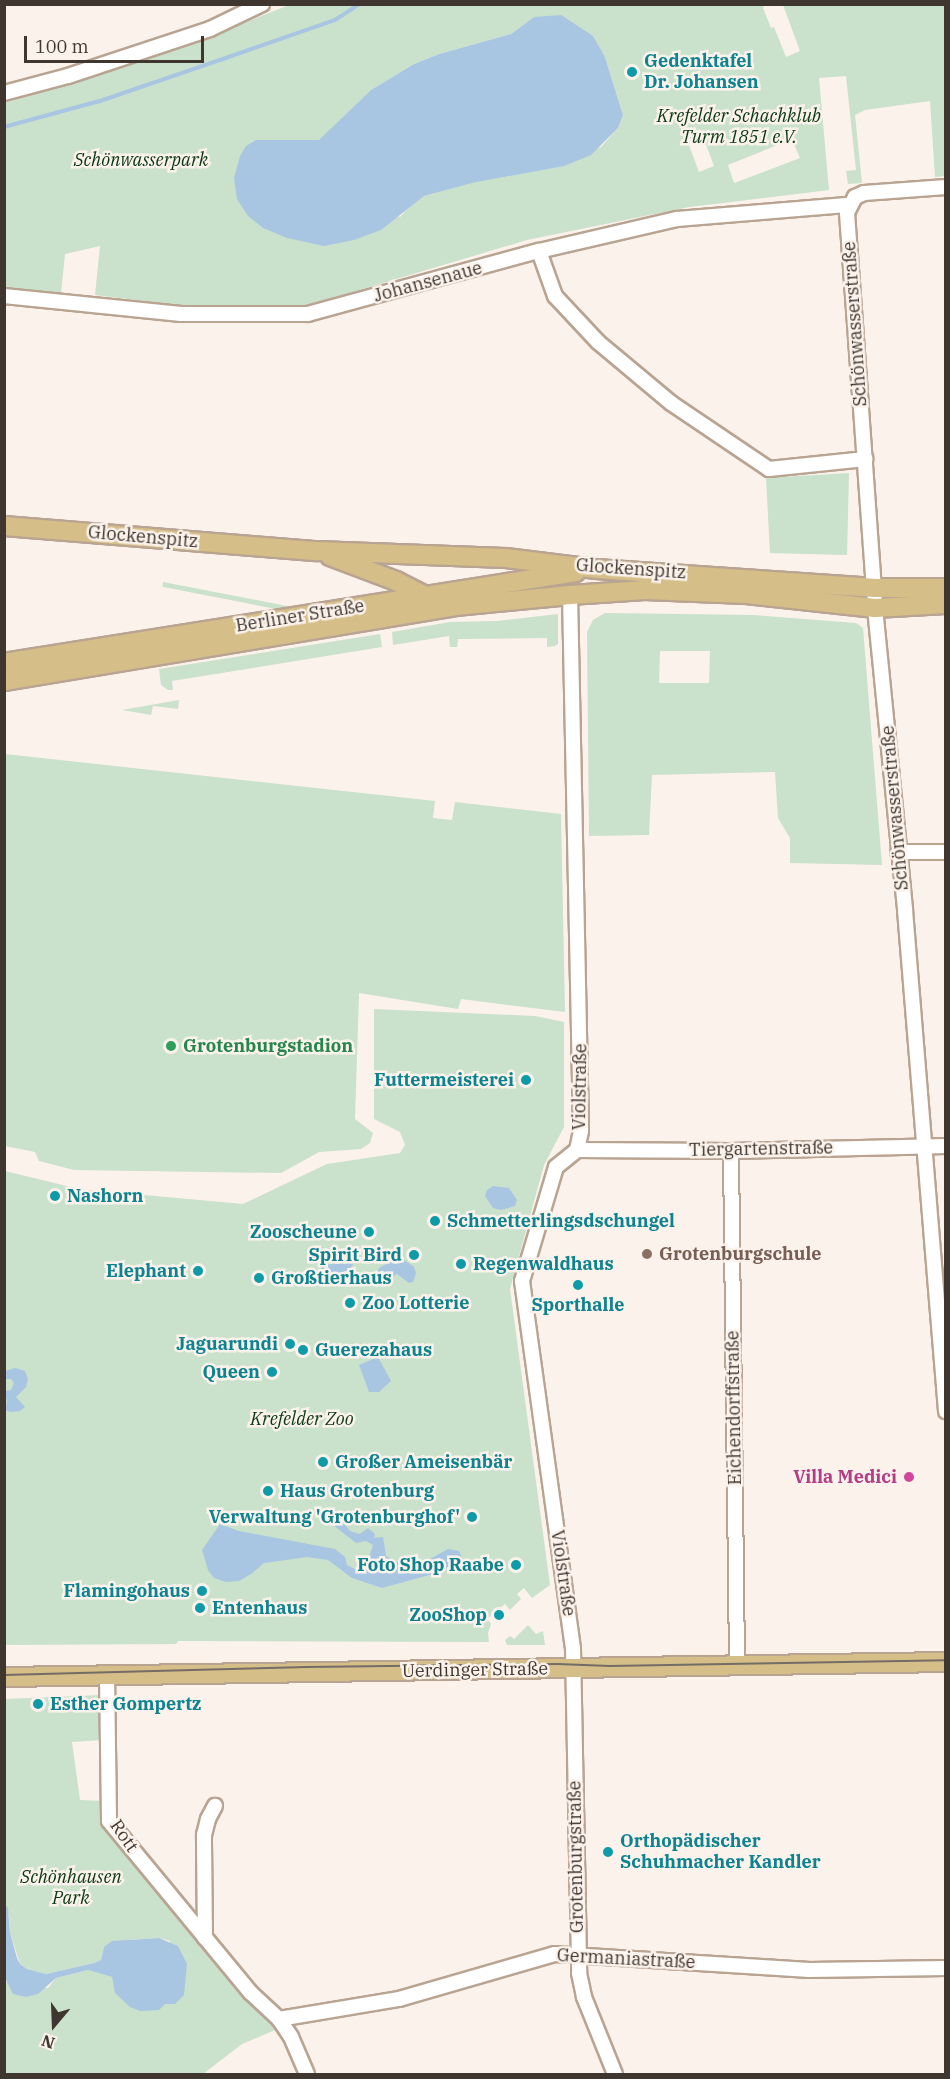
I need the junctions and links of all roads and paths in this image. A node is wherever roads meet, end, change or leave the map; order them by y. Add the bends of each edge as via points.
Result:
1 (262, 4) edge
2 (4, 93) edge
3 (945, 187) edge
4 (849, 205) junction
5 (539, 251) junction
6 (4, 296) edge
7 (865, 459) junction
8 (4, 526) edge
9 (317, 551) junction
10 (596, 569) junction
11 (875, 588) junction
12 (945, 588) edge
13 (570, 595) junction
14 (425, 597) junction
15 (945, 604) edge
16 (456, 606) junction
17 (876, 608) junction
18 (4, 663) edge
19 (4, 681) edge
20 (898, 852) junction
21 (945, 852) edge
22 (945, 1146) edge
23 (924, 1147) junction
24 (577, 1150) junction
25 (731, 1151) junction
26 (945, 1411) edge
27 (945, 1662) edge
28 (737, 1666) junction
29 (574, 1668) junction
30 (107, 1675) junction
31 (4, 1677) edge
32 (215, 1806) dead end
33 (205, 1938) junction
34 (578, 1954) junction
35 (945, 1968) edge
36 (279, 2019) junction
37 (308, 2074) edge
38 (615, 2074) edge

1 - 2 street via 210,29
3 - 4 street via 864,194
4 - 5 street, Johansenaue via 677,219
4 - 7 street, Schönwasserstraße
5 - 6 street, Johansenaue via 308,314 181,314
5 - 7 street via 555,296 598,342 671,403 769,469
7 - 11 street, Schönwasserstraße
8 - 9 main road, Glockenspitz
9 - 10 main road, Glockenspitz via 506,558
9 - 14 main road, Glockenspitz via 396,581
10 - 11 main road, Glockenspitz
10 - 14 main road, Berliner Straße
11 - 12 main road, Glockenspitz
11 - 17 street, Schönwasserstraße
13 - 16 main road, Berliner Straße
13 - 17 main road, Glockenspitz via 645,590 746,594
13 - 24 street, Violstraße via 581,1035 581,1131
14 - 16 main road, Glockenspitz
14 - 18 main road, Berliner Straße
15 - 17 main road, Glockenspitz
16 - 19 main road, Berliner Straße
17 - 20 street, Schönwasserstraße
20 - 21 street
20 - 23 street, Schönwasserstraße
22 - 23 street, Tiergartenstraße
23 - 25 street, Tiergartenstraße
23 - 26 street, Schönwasserstraße
24 - 25 street, Tiergartenstraße
24 - 29 street, Violstraße via 556,1167 522,1281
25 - 28 street, Eichendorffstraße
27 - 28 main road, Uerdinger Straße
28 - 29 main road, Uerdinger Straße
29 - 30 main road, Uerdinger Straße
29 - 34 street, Grotenburgstraße
30 - 31 main road, Uerdinger Straße
30 - 33 street, Rott via 109,1821
32 - 33 street via 204,1835
33 - 36 street, Rott via 250,1993
34 - 35 street, Germaniastraße via 809,1970
34 - 36 street, Germaniastraße via 549,1955 399,1999
34 - 38 street, Grotenburgstraße via 584,1997
36 - 37 street, Rott

